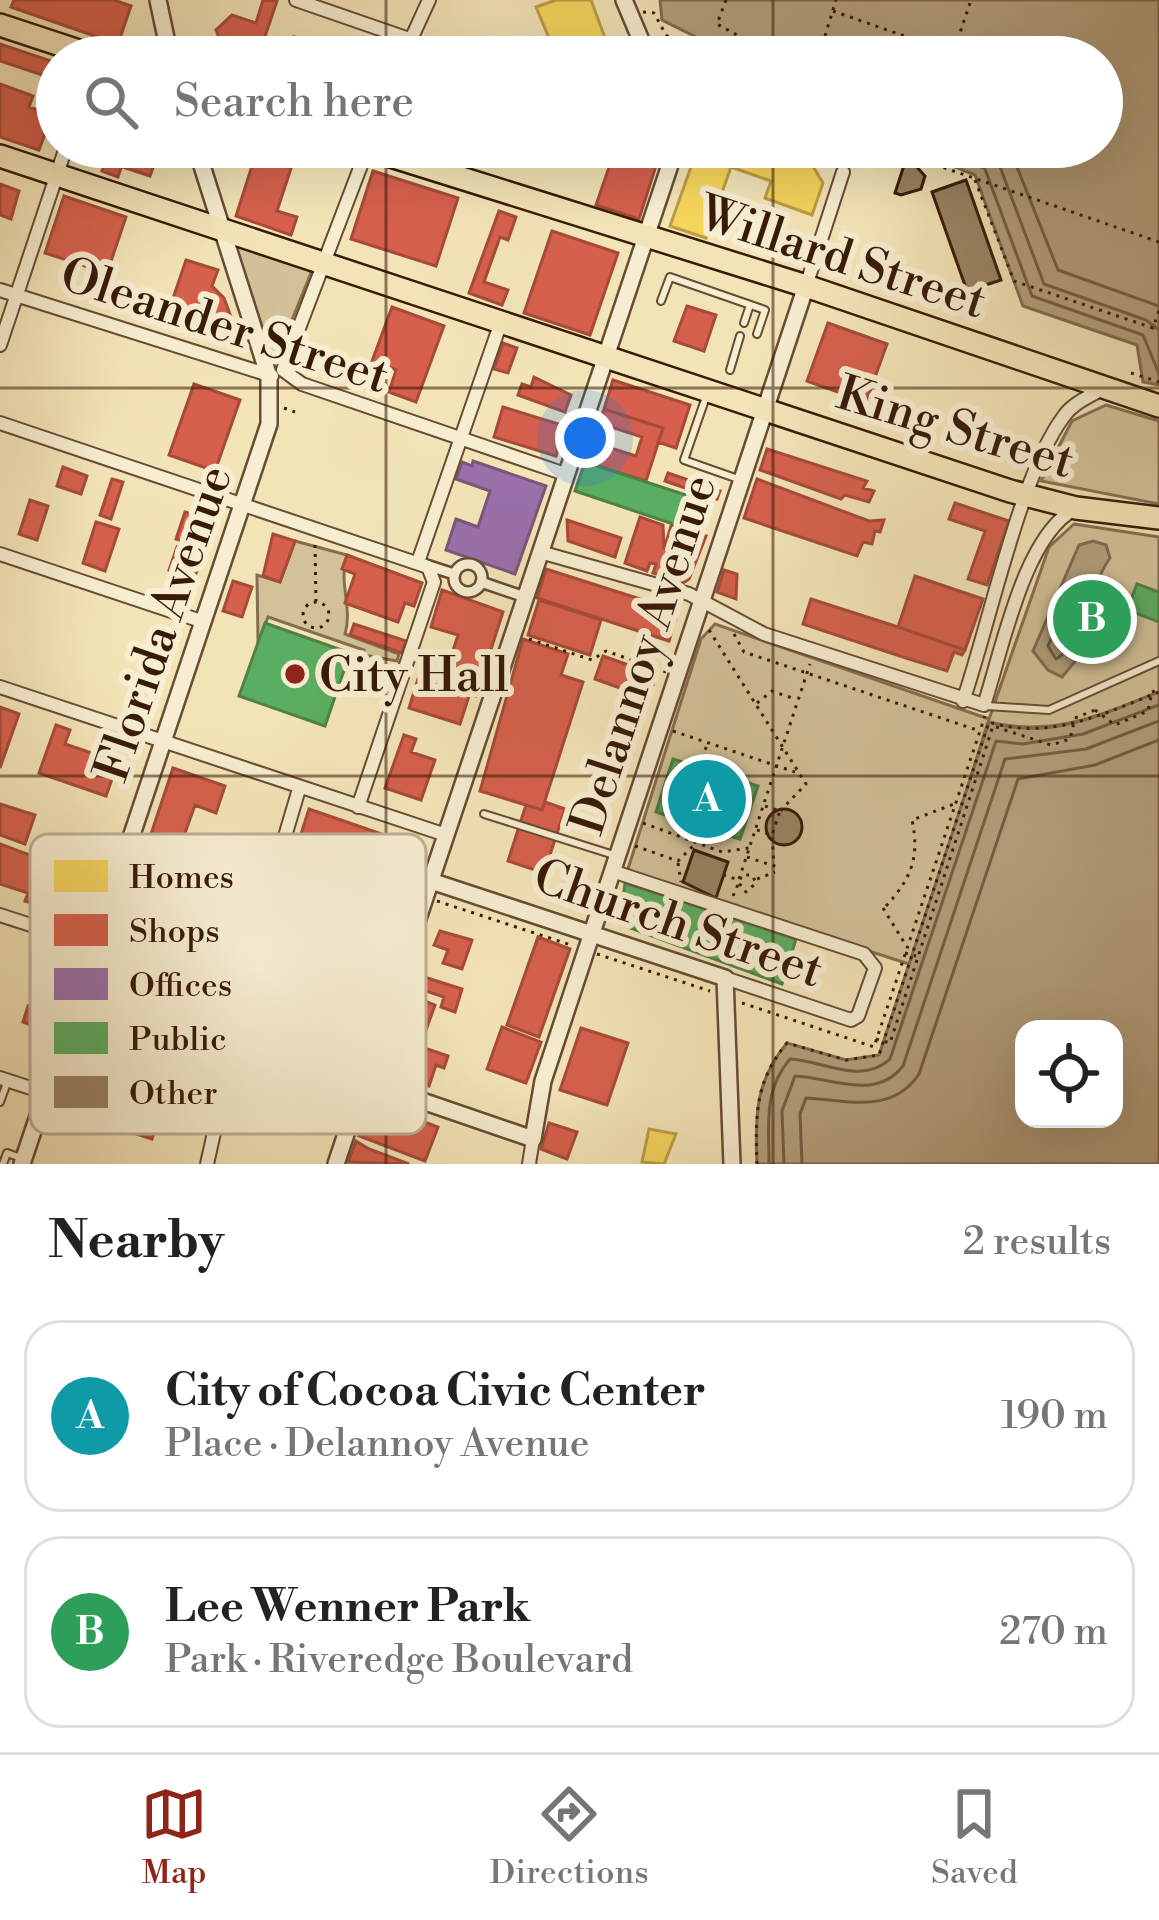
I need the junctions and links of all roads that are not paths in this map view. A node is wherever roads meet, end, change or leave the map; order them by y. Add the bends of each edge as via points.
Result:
1 (158, 0) edge
2 (296, 0) edge
3 (429, 0) edge
4 (627, 6) edge
5 (0, 25) edge
6 (166, 36) edge
7 (401, 36) edge
8 (411, 36) edge
9 (639, 36) edge
10 (36, 37) edge
11 (0, 156) edge
12 (59, 168) edge
13 (203, 168) edge
14 (358, 168) edge
15 (432, 168) edge
16 (669, 168) edge
17 (843, 172) dead end
18 (57, 175) junction
19 (222, 230) junction
20 (647, 237) junction
21 (323, 263) junction
22 (806, 286) junction
23 (0, 290) edge
24 (16, 296) junction
25 (661, 301) dead end
26 (750, 305) junction
27 (501, 322) junction
28 (744, 323) dead end
29 (757, 334) dead end
30 (740, 336) dead end
31 (0, 345) edge
32 (606, 357) junction
33 (730, 370) dead end
34 (276, 373) junction
35 (1103, 389) junction
36 (708, 391) junction
37 (1159, 406) edge
38 (764, 410) junction
39 (0, 423) edge
40 (462, 439) junction
41 (565, 474) junction
42 (741, 480) junction
43 (1028, 496) junction
44 (243, 504) junction
45 (1076, 508) junction
46 (1159, 518) edge
47 (540, 551) junction
48 (0, 554) edge
49 (418, 562) junction
50 (454, 574) junction
51 (482, 582) junction
52 (525, 597) junction
53 (701, 600) junction
54 (204, 622) junction
55 (1159, 661) edge
56 (0, 687) edge
57 (963, 700) junction
58 (985, 710) junction
59 (163, 743) junction
60 (299, 789) junction
61 (358, 807) junction
62 (484, 814) dead end
63 (132, 834) edge
64 (286, 834) edge
65 (446, 835) junction
66 (615, 864) junction
67 (431, 881) junction
68 (426, 896) edge
69 (0, 915) edge
70 (30, 925) edge
71 (592, 934) junction
72 (725, 978) junction
73 (4, 1079) edge
74 (0, 1102) edge
75 (426, 1102) edge
76 (214, 1134) edge
77 (346, 1134) edge
78 (533, 1139) junction
79 (3, 1151) edge
80 (23, 1161) edge
81 (3, 1164) edge
82 (207, 1164) edge
83 (336, 1164) edge
84 (529, 1164) edge
85 (732, 1164) edge

1 - 6 street
2 - 7 street
3 - 8 street
4 - 9 street
5 - 10 main road
11 - 18 main road
12 - 18 street
13 - 19 street
14 - 21 street, Florida Avenue
15 - 20 main road, Willard Street
16 - 20 street
17 - 22 street, Delannoy Avenue
18 - 19 main road
18 - 24 street
19 - 21 main road
19 - 34 street
20 - 22 main road, Willard Street
20 - 32 street
21 - 27 main road, King Street
21 - 34 street, Florida Avenue
22 - 35 main road, Willard Street
22 - 38 street, Delannoy Avenue
23 - 24 street, Oleander Street
24 - 31 street
24 - 34 street, Oleander Street
25 - 26 lane via 670,278
26 - 28 lane
26 - 29 lane via 765,310
27 - 32 main road, King Street
27 - 40 street
30 - 33 lane
32 - 36 main road, King Street
32 - 41 street
34 - 40 street, Oleander Street
34 - 44 street, Florida Avenue
35 - 37 main road, Willard Street
35 - 43 street via 1067,411
36 - 38 main road, King Street
36 - 42 lane via 684,460
38 - 42 street, Delannoy Avenue
38 - 43 main road, King Street
39 - 44 street
40 - 41 street, Oleander Street
40 - 49 street
41 - 47 street
42 - 53 street, Delannoy Avenue
43 - 45 main road, King Street
43 - 57 street
44 - 49 street
44 - 54 street, Florida Avenue
45 - 46 main road, King Street
45 - 58 street via 1050,527 1034,556
47 - 52 street
47 - 53 street
48 - 54 street
49 - 50 street
49 - 61 street via 434,582
50 - 51 street via 472,564
50 - 51 street via 462,591
51 - 52 street
52 - 65 street
53 - 57 street via 764,634
53 - 66 street, Delannoy Avenue
54 - 59 street, Florida Avenue
55 - 58 lane via 1049,710
56 - 59 street
57 - 58 street
59 - 60 street
59 - 63 street, Florida Avenue
60 - 61 street
60 - 64 street
61 - 65 street
62 - 66 lane
65 - 67 street
66 - 71 street, Delannoy Avenue
66 - 72 street, Church Street via 864,954 875,968 851,1020
67 - 68 street
67 - 71 street, Church Street
69 - 70 street
71 - 72 street, Church Street
71 - 78 street, Delannoy Avenue
72 - 85 street
73 - 74 lane
75 - 78 street
76 - 82 street
77 - 83 street
78 - 84 street, Delannoy Avenue
79 - 80 lane
79 - 81 lane

